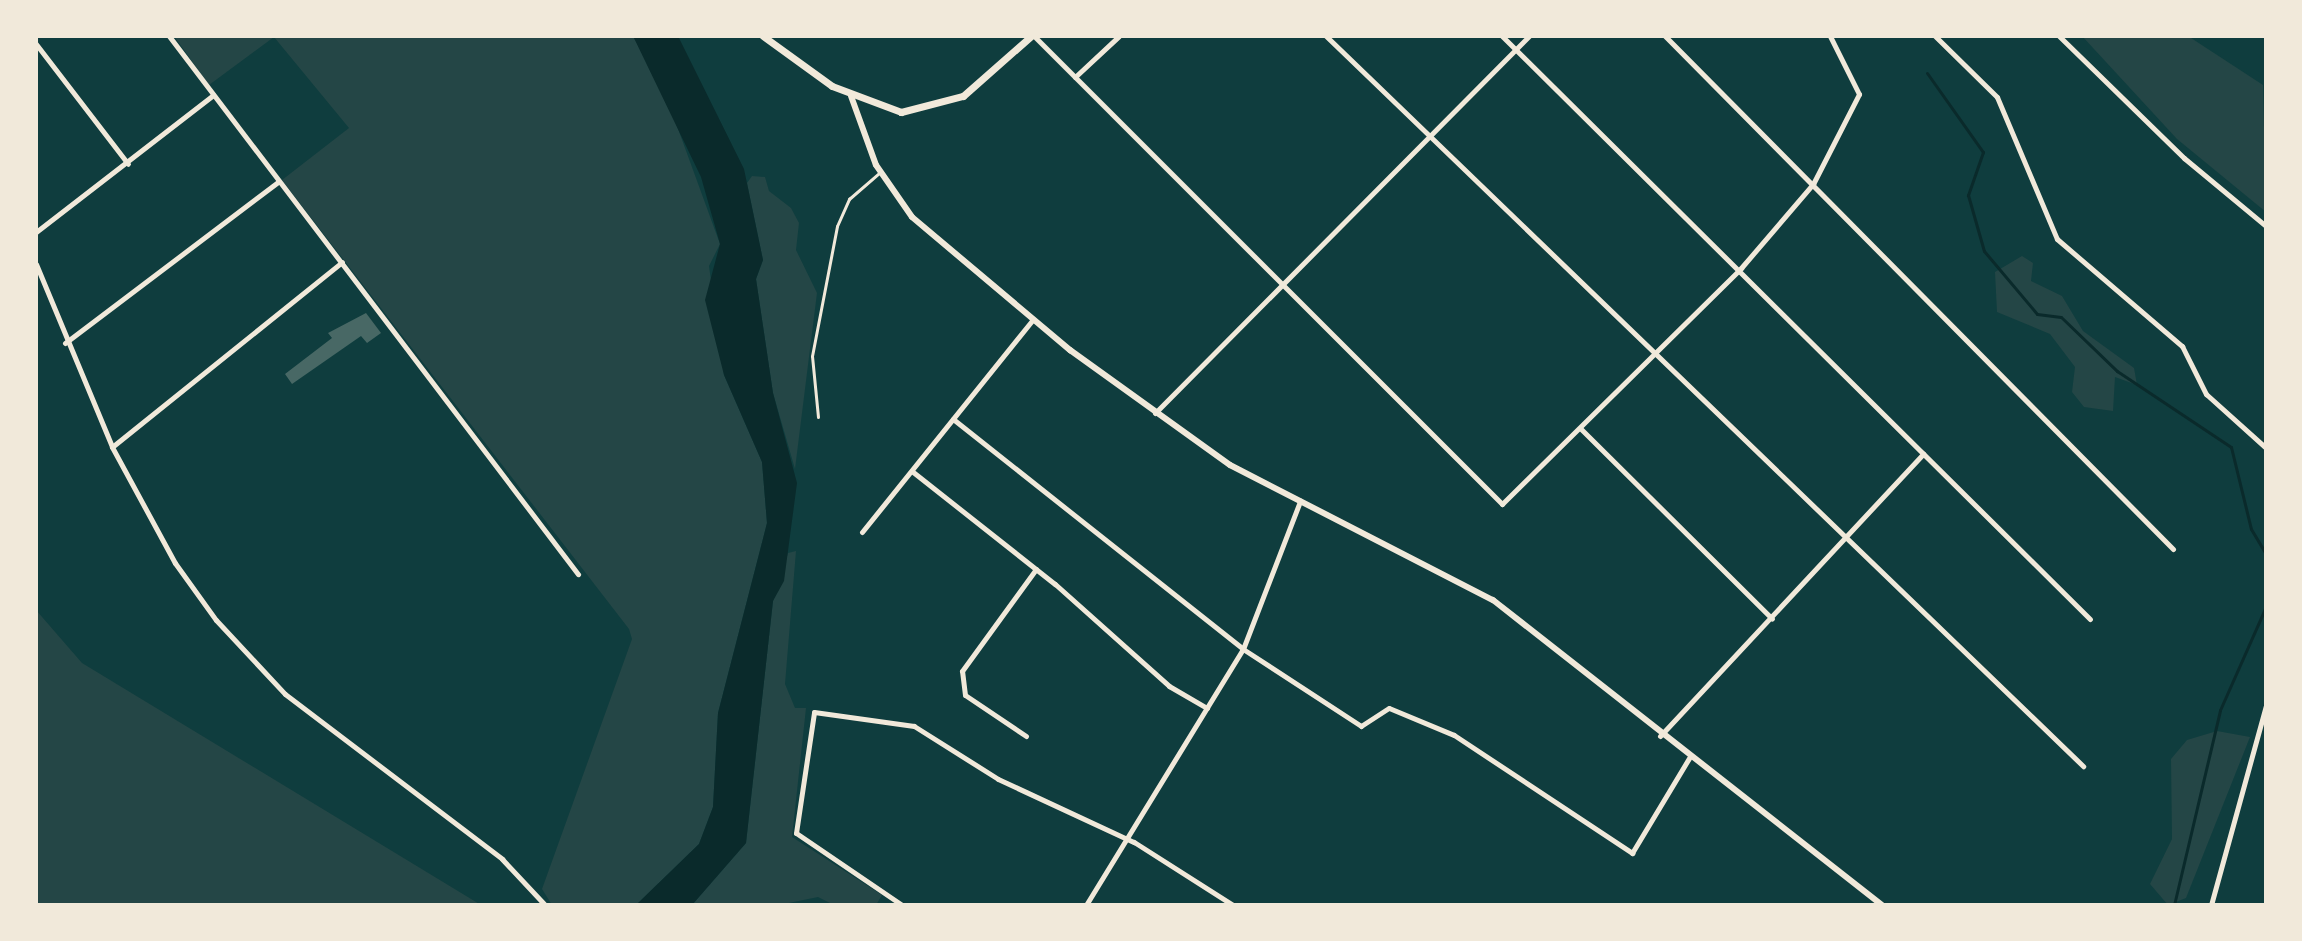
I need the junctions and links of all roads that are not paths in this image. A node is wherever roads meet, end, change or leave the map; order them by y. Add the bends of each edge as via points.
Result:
1 (169, 36) edge
2 (763, 36) edge
3 (1032, 36) edge
4 (1119, 36) edge
5 (1326, 36) edge
6 (1502, 36) edge
7 (1529, 36) edge
8 (1665, 36) edge
9 (1830, 36) edge
10 (1935, 36) edge
11 (2059, 36) edge
12 (36, 44) edge
13 (1518, 48) junction
14 (1075, 77) junction
15 (213, 95) junction
16 (851, 96) junction
17 (1430, 132) junction
18 (128, 164) junction
19 (880, 173) junction
20 (278, 182) junction
21 (1813, 184) junction
22 (2266, 226) edge
23 (36, 232) edge
24 (342, 262) junction
25 (36, 264) edge
26 (1741, 268) junction
27 (1279, 286) junction
28 (1033, 319) junction
29 (65, 343) junction
30 (1656, 354) junction
31 (1155, 414) junction
32 (818, 417) dead end
33 (953, 419) junction
34 (1581, 429) junction
35 (112, 447) junction
36 (2266, 448) edge
37 (1923, 454) junction
38 (913, 472) junction
39 (1300, 501) junction
40 (862, 532) dead end
41 (1845, 541) junction
42 (2173, 549) dead end
43 (1036, 569) junction
44 (578, 574) dead end
45 (1772, 619) junction
46 (2090, 619) dead end
47 (1243, 649) junction
48 (2266, 706) edge
49 (1207, 708) junction
50 (1026, 736) dead end
51 (1660, 736) junction
52 (1689, 758) junction
53 (2083, 766) dead end
54 (1127, 839) junction
55 (545, 905) edge
56 (902, 905) edge
57 (1086, 905) edge
58 (1233, 905) edge
59 (1882, 905) edge
60 (2211, 905) edge

1 - 15 street
2 - 16 main road
3 - 14 street
3 - 16 main road via 944,105 901,112
4 - 14 street
5 - 17 street
6 - 13 street
7 - 13 street
8 - 21 street
9 - 21 street via 1859,94
10 - 36 street via 1997,97 2057,239 2182,346 2206,394
11 - 22 street via 2184,158
12 - 18 street
13 - 17 street
13 - 26 street
14 - 27 street
15 - 18 street
15 - 20 street
16 - 19 street
17 - 27 street
17 - 30 street
18 - 23 street
19 - 28 street via 924,229
19 - 32 lane via 849,199 837,226 812,356
20 - 24 street
20 - 29 street
21 - 26 street
21 - 42 street
24 - 35 street
24 - 44 street
25 - 29 street
26 - 30 street
26 - 37 street
27 - 31 street
27 - 34 street via 1502,504
28 - 31 street
28 - 33 street
29 - 35 street
30 - 34 street
30 - 41 street
31 - 39 street
33 - 38 street
33 - 47 street
34 - 45 street
35 - 55 street via 175,563 250,660 502,859
37 - 41 street
37 - 46 street
38 - 40 street
38 - 43 street
39 - 47 street
39 - 51 street via 1482,592
41 - 45 street
41 - 53 street
43 - 49 street via 1166,684
43 - 50 street via 962,671 965,695
45 - 51 street
47 - 49 street
47 - 52 street via 1361,726 1389,708 1462,739 1632,853
48 - 60 street
49 - 54 street
51 - 52 street
52 - 59 street
54 - 56 street via 998,779 914,726 814,712 796,833
54 - 57 street
54 - 58 street

